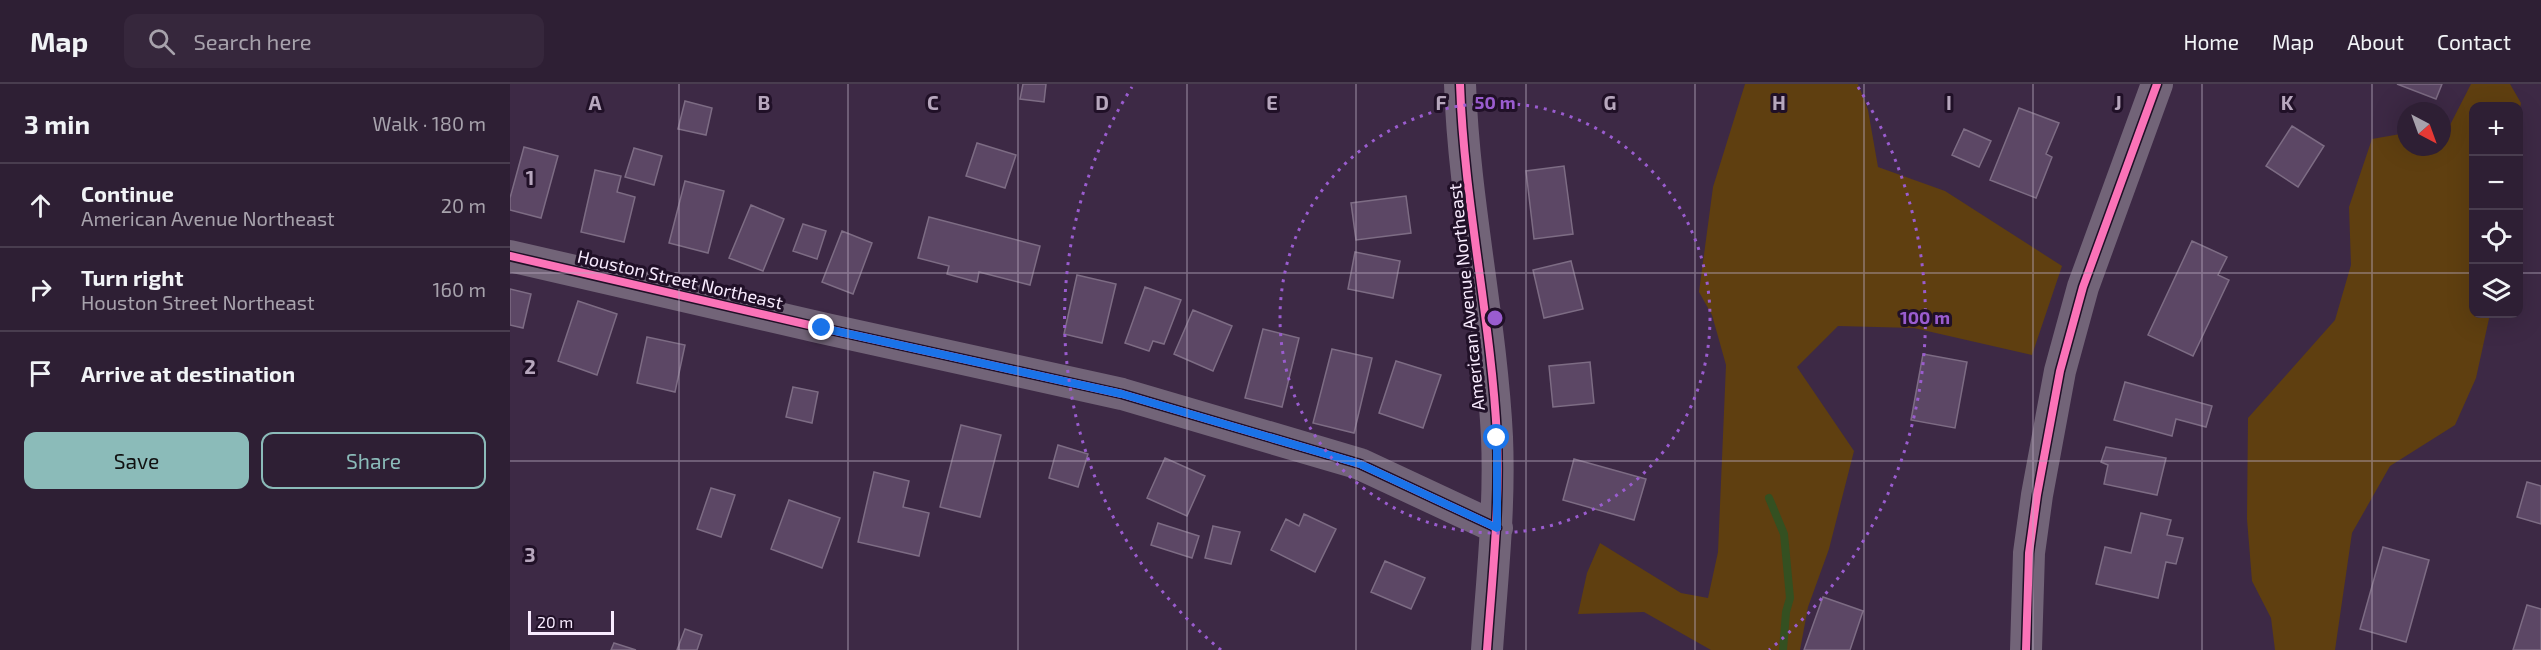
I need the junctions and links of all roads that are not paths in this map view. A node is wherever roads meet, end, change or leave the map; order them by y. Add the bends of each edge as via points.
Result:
1 (1460, 84) edge
2 (2157, 84) edge
3 (510, 256) edge
4 (1497, 528) junction
5 (1486, 650) edge
6 (2025, 650) edge

1 - 4 street, American Avenue Northeast via 1490,351 1497,438
2 - 6 street via 2083,287 2060,371 2029,553
3 - 4 street, Houston Street Northeast via 1122,394 1360,464
4 - 5 street, American Avenue Northeast

